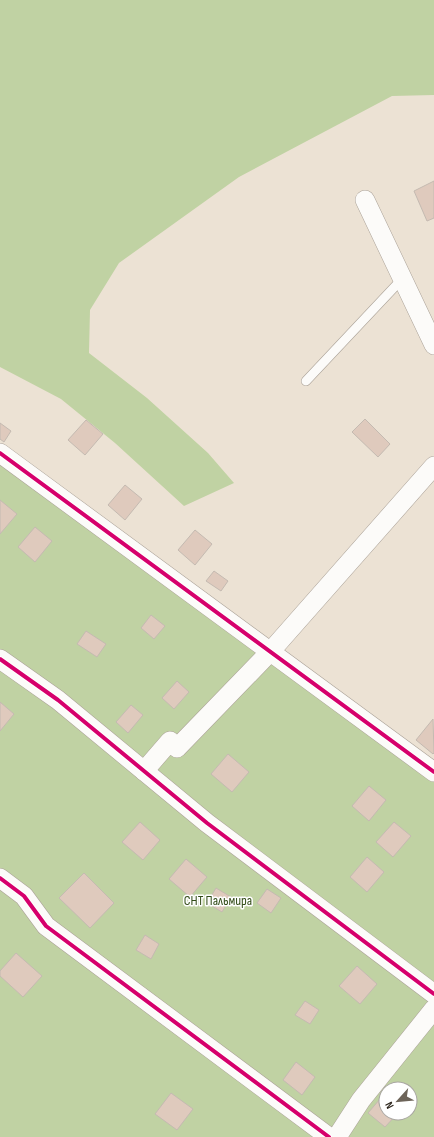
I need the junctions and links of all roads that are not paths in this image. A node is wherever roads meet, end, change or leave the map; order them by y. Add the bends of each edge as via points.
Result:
1 (365, 200) dead end
2 (402, 279) junction
3 (434, 345) edge
4 (306, 381) dead end
5 (0, 453) edge
6 (434, 466) edge
7 (270, 652) junction
8 (0, 659) edge
9 (144, 771) junction
10 (434, 772) edge
11 (0, 878) edge
12 (434, 994) edge
13 (434, 1009) edge
14 (329, 1137) edge
15 (337, 1137) edge

1 - 2 street
2 - 3 street
2 - 4 lane
5 - 7 street
6 - 7 street
7 - 9 street via 177,748 170,742
7 - 10 street
8 - 9 street via 58,700
9 - 12 street via 207,823
11 - 14 street via 24,896 46,926
13 - 15 street via 361,1100

